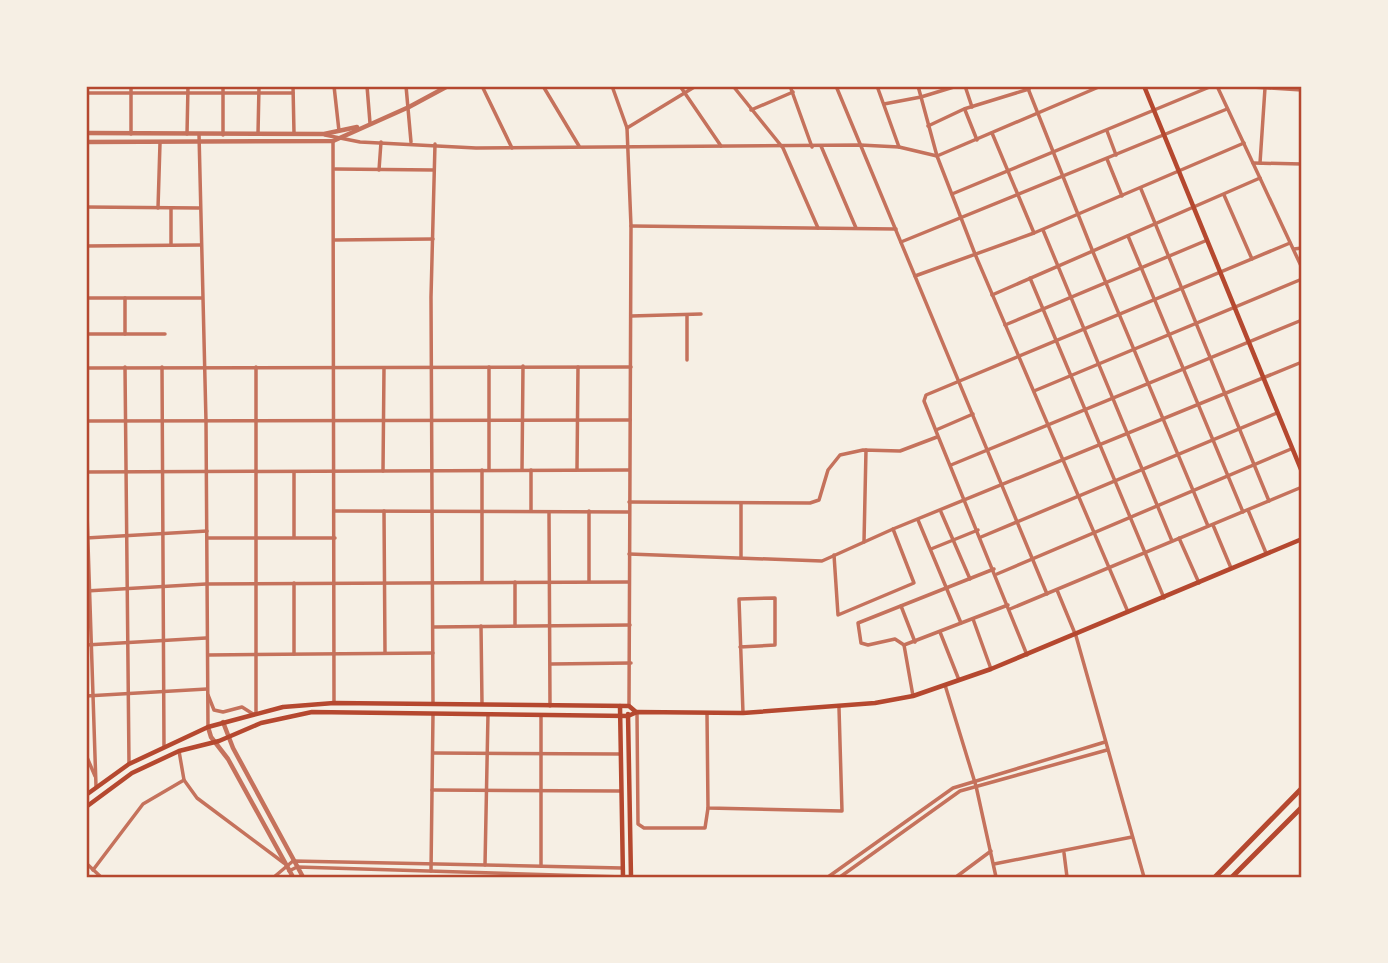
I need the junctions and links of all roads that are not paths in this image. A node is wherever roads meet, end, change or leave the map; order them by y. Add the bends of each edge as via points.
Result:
1 (131, 86) edge
2 (188, 86) edge
3 (223, 86) edge
4 (258, 86) edge
5 (293, 86) edge
6 (334, 86) edge
7 (367, 86) edge
8 (406, 86) edge
9 (448, 86) edge
10 (482, 86) edge
11 (542, 86) edge
12 (612, 86) edge
13 (680, 86) edge
14 (695, 86) edge
15 (733, 86) edge
16 (790, 86) edge
17 (836, 86) edge
18 (877, 86) edge
19 (918, 86) edge
20 (957, 86) edge
21 (965, 86) edge
22 (1101, 86) edge
23 (1144, 86) edge
24 (1214, 86) edge
25 (1236, 86) edge
26 (1028, 87) edge
27 (439, 88) edge
28 (1265, 88) junction
29 (1302, 90) edge
30 (683, 92) junction
31 (793, 92) junction
32 (86, 93) edge
33 (131, 93) junction
34 (188, 93) junction
35 (223, 93) junction
36 (258, 93) junction
37 (293, 93) junction
38 (921, 97) junction
39 (884, 104) junction
40 (409, 107) junction
41 (972, 107) junction
42 (964, 109) junction
43 (1227, 109) junction
44 (751, 110) junction
45 (1153, 112) junction
46 (1038, 113) junction
47 (368, 124) junction
48 (928, 126) junction
49 (627, 128) junction
50 (339, 131) junction
51 (1107, 131) junction
52 (86, 133) edge
53 (294, 133) junction
54 (992, 133) junction
55 (131, 134) junction
56 (187, 134) junction
57 (199, 134) junction
58 (258, 134) junction
59 (324, 134) junction
60 (223, 135) junction
61 (1163, 136) junction
62 (340, 138) junction
63 (977, 140) junction
64 (333, 141) junction
65 (86, 142) edge
66 (381, 142) junction
67 (411, 142) junction
68 (160, 143) junction
69 (199, 143) junction
70 (1244, 143) junction
71 (435, 144) junction
72 (860, 145) junction
73 (579, 146) junction
74 (721, 146) junction
75 (812, 146) junction
76 (821, 146) junction
77 (628, 147) junction
78 (898, 147) junction
79 (512, 148) junction
80 (783, 148) junction
81 (1053, 152) junction
82 (1116, 155) junction
83 (937, 156) junction
84 (1107, 159) junction
85 (1253, 163) junction
86 (1260, 163) junction
87 (1302, 164) edge
88 (335, 170) junction
89 (379, 170) junction
90 (434, 170) junction
91 (1009, 172) junction
92 (1177, 173) junction
93 (1063, 178) junction
94 (1260, 178) junction
95 (1141, 188) junction
96 (952, 194) junction
97 (1224, 195) junction
98 (1122, 196) junction
99 (1019, 197) junction
100 (86, 206) edge
101 (158, 208) junction
102 (171, 208) junction
103 (200, 208) junction
104 (1193, 209) junction
105 (1077, 214) junction
106 (962, 220) junction
107 (1156, 225) junction
108 (631, 226) junction
109 (818, 228) junction
110 (856, 228) junction
111 (896, 229) junction
112 (1042, 229) junction
113 (1034, 233) junction
114 (1128, 236) junction
115 (433, 239) junction
116 (334, 240) junction
117 (1205, 241) junction
118 (901, 243) junction
119 (1290, 243) junction
120 (200, 245) junction
121 (86, 246) edge
122 (171, 246) junction
123 (1294, 248) junction
124 (1302, 248) edge
125 (1093, 252) junction
126 (975, 254) junction
127 (1169, 257) junction
128 (1252, 259) junction
129 (1058, 266) junction
130 (1141, 267) junction
131 (1302, 268) edge
132 (1219, 272) junction
133 (915, 276) junction
134 (1030, 278) junction
135 (1302, 279) edge
136 (1106, 282) junction
137 (1181, 287) junction
138 (992, 295) junction
139 (1070, 297) junction
140 (86, 298) edge
141 (125, 298) junction
142 (1154, 298) junction
143 (202, 299) junction
144 (1043, 309) junction
145 (1234, 309) junction
146 (701, 314) dead end
147 (1119, 314) junction
148 (687, 315) junction
149 (631, 316) junction
150 (1302, 320) edge
151 (1195, 324) junction
152 (1005, 325) junction
153 (1084, 328) junction
154 (86, 334) edge
155 (125, 334) junction
156 (165, 334) dead end
157 (1170, 335) junction
158 (1056, 340) junction
159 (1247, 343) junction
160 (1134, 350) junction
161 (1018, 356) junction
162 (1210, 359) junction
163 (687, 360) dead end
164 (1302, 362) edge
165 (1099, 364) junction
166 (333, 366) junction
167 (523, 366) junction
168 (578, 366) junction
169 (125, 367) junction
170 (205, 367) junction
171 (256, 367) junction
172 (384, 367) junction
173 (489, 367) junction
174 (631, 367) junction
175 (86, 368) edge
176 (162, 368) junction
177 (431, 368) junction
178 (1184, 369) junction
179 (1071, 375) junction
180 (1262, 379) junction
181 (958, 380) junction
182 (1149, 384) junction
183 (1034, 391) junction
184 (1225, 395) junction
185 (1113, 398) junction
186 (1198, 405) junction
187 (1086, 410) junction
188 (1277, 413) junction
189 (973, 414) junction
190 (383, 420) junction
191 (488, 420) junction
192 (522, 420) junction
193 (578, 420) junction
194 (630, 420) junction
195 (1163, 420) junction
196 (86, 421) edge
197 (163, 421) junction
198 (206, 421) junction
199 (256, 421) junction
200 (334, 421) junction
201 (432, 421) junction
202 (126, 422) junction
203 (1048, 426) junction
204 (936, 430) junction
205 (1239, 431) junction
206 (1128, 435) junction
207 (938, 436) junction
208 (1214, 442) junction
209 (1101, 446) junction
210 (988, 449) junction
211 (1291, 449) junction
212 (866, 450) junction
213 (1179, 456) junction
214 (1063, 461) junction
215 (951, 465) junction
216 (1254, 466) junction
217 (482, 470) junction
218 (489, 470) junction
219 (522, 470) junction
220 (531, 470) junction
221 (578, 470) junction
222 (629, 470) junction
223 (335, 471) junction
224 (383, 471) junction
225 (434, 471) junction
226 (1143, 471) junction
227 (86, 472) edge
228 (126, 472) junction
229 (164, 472) junction
230 (206, 472) junction
231 (256, 472) junction
232 (294, 472) junction
233 (1302, 472) edge
234 (1228, 476) junction
235 (1117, 482) junction
236 (86, 483) edge
237 (1003, 485) junction
238 (1302, 487) edge
239 (1194, 490) junction
240 (1076, 495) junction
241 (966, 501) junction
242 (1269, 501) junction
243 (629, 502) junction
244 (741, 504) junction
245 (1157, 506) junction
246 (335, 511) junction
247 (384, 511) junction
248 (433, 511) junction
249 (531, 511) junction
250 (550, 511) junction
251 (1246, 511) junction
252 (482, 512) junction
253 (589, 512) junction
254 (629, 512) junction
255 (941, 512) junction
256 (1131, 517) junction
257 (918, 520) junction
258 (1018, 522) junction
259 (1211, 526) junction
260 (893, 528) junction
261 (978, 530) junction
262 (207, 531) junction
263 (1093, 533) junction
264 (163, 534) junction
265 (126, 535) junction
266 (294, 537) junction
267 (981, 537) junction
268 (87, 538) edge
269 (207, 538) junction
270 (256, 538) junction
271 (335, 538) junction
272 (1179, 538) junction
273 (954, 540) junction
274 (1302, 540) edge
275 (1172, 541) junction
276 (864, 542) junction
277 (931, 550) junction
278 (1145, 553) junction
279 (629, 554) junction
280 (834, 555) junction
281 (1267, 555) junction
282 (741, 557) junction
283 (1033, 558) junction
284 (1109, 568) junction
285 (1232, 569) junction
286 (995, 571) junction
287 (970, 579) junction
288 (589, 581) junction
289 (385, 582) junction
290 (433, 582) junction
291 (482, 582) junction
292 (515, 582) junction
293 (551, 582) junction
294 (630, 582) junction
295 (206, 583) junction
296 (294, 583) junction
297 (334, 583) junction
298 (1199, 583) junction
299 (255, 584) junction
300 (164, 586) junction
301 (127, 588) junction
302 (947, 589) junction
303 (88, 590) edge
304 (1056, 590) junction
305 (1047, 594) junction
306 (1164, 598) junction
307 (901, 606) junction
308 (1009, 607) junction
309 (1129, 613) junction
310 (973, 619) junction
311 (961, 623) junction
312 (550, 625) junction
313 (630, 625) junction
314 (433, 626) junction
315 (481, 626) junction
316 (515, 626) junction
317 (940, 632) junction
318 (1076, 636) junction
319 (207, 638) junction
320 (164, 640) junction
321 (127, 642) junction
322 (915, 642) junction
323 (93, 644) junction
324 (86, 645) edge
325 (904, 645) junction
326 (740, 647) junction
327 (385, 653) junction
328 (433, 653) junction
329 (255, 654) junction
330 (294, 654) junction
331 (335, 654) junction
332 (1027, 654) junction
333 (207, 655) junction
334 (631, 663) junction
335 (551, 664) junction
336 (991, 669) junction
337 (959, 680) junction
338 (945, 685) junction
339 (207, 690) junction
340 (164, 692) junction
341 (128, 693) junction
342 (94, 695) junction
343 (629, 695) junction
344 (86, 696) edge
345 (913, 696) junction
346 (334, 703) junction
347 (433, 705) junction
348 (482, 705) junction
349 (550, 706) junction
350 (620, 706) junction
351 (629, 706) junction
352 (839, 708) junction
353 (637, 712) junction
354 (254, 713) junction
355 (743, 713) junction
356 (433, 714) junction
357 (488, 714) junction
358 (707, 714) junction
359 (541, 715) junction
360 (619, 715) junction
361 (628, 716) junction
362 (223, 722) junction
363 (208, 727) junction
364 (229, 736) junction
365 (1105, 741) junction
366 (215, 742) junction
367 (164, 747) junction
368 (1107, 750) junction
369 (179, 751) junction
370 (433, 753) junction
371 (488, 754) junction
372 (541, 754) junction
373 (620, 754) junction
374 (86, 755) edge
375 (129, 764) junction
376 (974, 779) junction
377 (184, 780) junction
378 (97, 782) junction
379 (976, 786) junction
380 (1302, 788) edge
381 (432, 790) junction
382 (487, 790) junction
383 (541, 790) junction
384 (621, 791) junction
385 (86, 795) edge
386 (86, 807) edge
387 (1302, 807) edge
388 (708, 808) junction
389 (1132, 837) junction
390 (991, 851) junction
391 (1064, 853) junction
392 (293, 861) junction
393 (86, 863) edge
394 (994, 864) junction
395 (286, 865) junction
396 (431, 865) junction
397 (485, 865) junction
398 (541, 866) junction
399 (297, 867) junction
400 (622, 868) junction
401 (93, 870) junction
402 (289, 871) junction
403 (431, 871) junction
404 (101, 877) edge
405 (274, 877) edge
406 (292, 877) edge
407 (303, 877) edge
408 (622, 877) edge
409 (631, 877) edge
410 (828, 877) edge
411 (840, 877) edge
412 (956, 877) edge
413 (996, 877) edge
414 (1067, 877) edge
415 (1144, 877) edge
416 (1215, 877) edge
417 (1232, 877) edge

1 - 33 street
2 - 34 street
3 - 35 street
4 - 36 street
5 - 37 street
6 - 50 street
7 - 47 street
8 - 40 street
9 - 27 street
10 - 79 street
11 - 73 street
12 - 49 street
13 - 30 street
14 - 30 street
15 - 44 street
16 - 31 street
17 - 72 street
18 - 39 street
19 - 38 street
20 - 38 street
21 - 41 street
22 - 46 street
23 - 45 main road
24 - 43 street
24 - 45 street
25 - 28 street
26 - 41 street
26 - 46 street
27 - 40 street
28 - 29 street
28 - 86 street
30 - 49 street
30 - 74 street
31 - 44 street
31 - 75 street
32 - 33 street
33 - 34 street
33 - 55 street
34 - 35 street
34 - 56 street
35 - 36 street
35 - 60 street
36 - 37 street
36 - 58 street
37 - 53 street
38 - 39 street
38 - 48 street
39 - 78 street
40 - 47 street
40 - 67 street
41 - 42 street
42 - 48 street
42 - 63 street
43 - 61 street
43 - 70 street
44 - 80 street
45 - 51 street
45 - 61 main road
46 - 54 street
46 - 81 street
47 - 50 street
47 - 62 street
48 - 83 street
49 - 77 street
50 - 59 street
51 - 81 street
51 - 82 street
52 - 55 street
53 - 58 street
53 - 59 street
54 - 63 street
54 - 91 street
55 - 56 street
56 - 57 street
57 - 60 street
57 - 69 street
58 - 60 street
59 - 62 street
61 - 82 street
61 - 92 main road
62 - 64 street
62 - 66 street
63 - 83 street
64 - 69 street
64 - 88 street
65 - 68 street
66 - 67 street
66 - 89 street
67 - 71 street
68 - 69 street
68 - 101 street
69 - 103 street
70 - 85 street
70 - 92 street
71 - 79 street
71 - 90 street
72 - 76 street
72 - 78 street
72 - 111 street
73 - 77 street
73 - 79 street
74 - 77 street
74 - 80 street
75 - 76 street
75 - 80 street
76 - 110 street
77 - 108 street
78 - 83 street
80 - 109 street
81 - 91 street
81 - 93 street
82 - 84 street
83 - 96 street
84 - 93 street
84 - 98 street
85 - 86 street
85 - 94 street
86 - 87 street
88 - 89 street
88 - 116 street
89 - 90 street
90 - 115 street
91 - 96 street
91 - 99 street
92 - 95 street
92 - 104 main road
93 - 99 street
93 - 105 street
94 - 97 street
94 - 119 street
95 - 98 street
95 - 107 street
96 - 106 street
97 - 104 street
97 - 128 street
98 - 105 street
99 - 106 street
99 - 113 street
100 - 101 street
101 - 102 street
102 - 103 street
102 - 122 street
103 - 120 street
104 - 107 street
104 - 117 main road
105 - 112 street
105 - 125 street
106 - 118 street
106 - 126 street
107 - 114 street
107 - 127 street
108 - 109 street
108 - 149 street
109 - 110 street
110 - 111 street
111 - 118 street
112 - 113 street
112 - 129 street
113 - 126 street
114 - 125 street
114 - 130 street
115 - 116 street
115 - 177 street
116 - 166 street
117 - 127 street
117 - 132 main road
118 - 133 street
119 - 123 street
119 - 128 street
120 - 122 street
120 - 143 street
121 - 122 street
123 - 124 street
123 - 131 street
125 - 129 street
125 - 136 street
126 - 133 street
126 - 138 street
127 - 130 street
127 - 137 street
128 - 132 street
129 - 134 street
129 - 139 street
130 - 136 street
130 - 142 street
132 - 137 street
132 - 145 main road
133 - 181 street
134 - 138 street
134 - 144 street
135 - 145 street
136 - 139 street
136 - 147 street
137 - 142 street
137 - 151 street
138 - 152 street
139 - 144 street
139 - 153 street
140 - 141 street
141 - 143 street
141 - 155 street
142 - 147 street
142 - 157 street
143 - 170 street
144 - 152 street
144 - 158 street
145 - 151 street
145 - 159 main road
146 - 148 street
147 - 153 street
147 - 160 street
148 - 149 street
148 - 163 street
149 - 174 street
150 - 159 street
151 - 157 street
151 - 162 street
152 - 161 street
153 - 158 street
153 - 165 street
154 - 155 street
155 - 156 street
157 - 160 street
157 - 178 street
158 - 161 street
158 - 179 street
159 - 162 street
159 - 180 main road
160 - 165 street
160 - 182 street
161 - 181 street
161 - 183 street
162 - 178 street
162 - 184 street
164 - 180 street
165 - 179 street
165 - 185 street
166 - 171 street
166 - 172 street
166 - 200 street
167 - 168 street
167 - 173 street
167 - 192 street
168 - 174 street
168 - 193 street
169 - 175 street
169 - 176 street
169 - 202 street
170 - 171 street
170 - 176 street
170 - 198 street
171 - 199 street
172 - 177 street
172 - 190 street
173 - 177 street
173 - 191 street
174 - 194 street
176 - 197 street
177 - 201 street
178 - 182 street
178 - 186 street
179 - 183 street
179 - 187 street
180 - 184 street
180 - 188 main road
181 - 189 street
181 - 204 street via 926,395 924,401
182 - 185 street
182 - 195 street
183 - 203 street
184 - 186 street
184 - 205 street
185 - 187 street
185 - 206 street
186 - 195 street
186 - 208 street
187 - 203 street
187 - 209 street
188 - 205 street
188 - 211 main road
189 - 204 street
189 - 210 street
190 - 200 street
190 - 201 street
190 - 224 street
191 - 192 street
191 - 201 street
191 - 218 street
192 - 193 street
192 - 219 street
193 - 194 street
193 - 221 street
194 - 222 street
195 - 206 street
195 - 213 street
196 - 202 street
197 - 198 street
197 - 202 street
197 - 229 street
198 - 199 street
198 - 230 street
199 - 200 street
199 - 231 street
200 - 223 street
201 - 225 street
202 - 228 street
203 - 210 street
203 - 214 street
204 - 207 street
205 - 208 street
205 - 216 street
206 - 209 street
206 - 226 street
207 - 212 street via 900,451
207 - 215 street
208 - 213 street
208 - 234 street
209 - 214 street
209 - 235 street
210 - 215 street
210 - 237 street
211 - 216 street
211 - 233 main road
212 - 244 street via 839,455 816,501
212 - 276 street
213 - 226 street
213 - 239 street
214 - 237 street
214 - 240 street
215 - 241 street
216 - 234 street
216 - 242 street
217 - 218 street
217 - 225 street
217 - 252 street
218 - 219 street
219 - 220 street
220 - 221 street
220 - 249 street
221 - 222 street
222 - 243 street
223 - 224 street
223 - 232 street
223 - 246 street
224 - 225 street
225 - 248 street
226 - 235 street
226 - 245 street
227 - 228 street
228 - 229 street
228 - 265 street
229 - 230 street
229 - 264 street
230 - 231 street
230 - 262 street
231 - 232 street
231 - 270 street
232 - 266 street
234 - 239 street
234 - 251 street
235 - 240 street
235 - 256 street
236 - 268 street
237 - 241 street
237 - 258 street
238 - 242 street
239 - 245 street
239 - 259 street
240 - 258 street
240 - 263 street
241 - 255 street
241 - 261 street
242 - 251 street
243 - 244 street
243 - 254 street
244 - 282 street
245 - 256 street
245 - 275 street
246 - 247 street
246 - 271 street
247 - 248 street
247 - 289 street
248 - 252 street
248 - 290 street
249 - 250 street
249 - 252 street
250 - 253 street
250 - 293 street
251 - 259 street
251 - 281 street
252 - 291 street
253 - 254 street
253 - 288 street
254 - 279 street
255 - 257 street
255 - 273 street
256 - 263 street
256 - 278 street
257 - 260 street
257 - 277 street
258 - 267 street
258 - 283 street
259 - 272 street
259 - 285 street
260 - 276 street
260 - 280 street via 914,583 838,615
261 - 267 street
261 - 273 street
262 - 264 street
262 - 269 street
263 - 283 street
263 - 284 street
264 - 265 street
264 - 300 street
265 - 268 street
265 - 301 street
266 - 270 street
266 - 271 street
267 - 286 street
268 - 303 street
269 - 270 street
269 - 295 street
270 - 299 street
271 - 297 street
272 - 275 street
272 - 298 street
273 - 277 street
273 - 287 street
274 - 281 main road
275 - 278 street
276 - 280 street
277 - 302 street
278 - 284 street
278 - 306 street
279 - 282 street
279 - 294 street
280 - 282 street via 822,561
281 - 285 main road
283 - 286 street
283 - 305 street
284 - 304 street
284 - 309 street
285 - 298 main road
286 - 287 street
286 - 308 street
287 - 302 street
288 - 293 street
288 - 294 street
289 - 290 street
289 - 297 street
289 - 327 street
290 - 291 street
290 - 314 street
291 - 292 street
292 - 293 street
292 - 316 street
293 - 312 street
294 - 313 street
295 - 299 street
295 - 300 street
295 - 319 street
296 - 297 street
296 - 299 street
296 - 330 street
297 - 331 street
298 - 306 main road
299 - 329 street
300 - 301 street
300 - 320 street
301 - 303 street
301 - 321 street
302 - 307 street
302 - 311 street
303 - 323 street
304 - 305 street
304 - 318 street
305 - 308 street
306 - 309 main road
307 - 322 street
307 - 325 street via 862,620 857,632 861,643 868,645 895,639
308 - 310 street
308 - 332 street
309 - 318 main road
310 - 311 street
310 - 336 street
311 - 317 street
312 - 313 street
312 - 316 street
312 - 335 street
313 - 334 street
314 - 315 street
314 - 328 street
315 - 316 street
315 - 348 street
317 - 322 street
317 - 337 street
318 - 332 main road
318 - 365 street
319 - 320 street
319 - 333 street
320 - 321 street
320 - 340 street
321 - 323 street
321 - 341 street
322 - 325 street
323 - 324 street
323 - 342 street
325 - 345 street
326 - 326 street via 739,599 775,598 775,645
326 - 355 street
327 - 328 street
327 - 331 street
328 - 347 street
329 - 330 street
329 - 333 street
329 - 354 street
330 - 331 street
331 - 346 street
332 - 336 main road
333 - 339 street
334 - 335 street
334 - 343 street
335 - 349 street
336 - 337 main road
337 - 338 main road
338 - 345 main road
338 - 376 street
339 - 340 street
339 - 354 street via 214,710 242,707
339 - 363 street
340 - 341 street
340 - 367 street
341 - 342 street
341 - 375 street
342 - 344 street
342 - 378 street
343 - 350 street
343 - 351 street
345 - 352 main road
346 - 347 main road
346 - 354 main road
347 - 348 main road
348 - 349 main road
349 - 350 main road
350 - 351 main road
350 - 360 main road
351 - 353 main road
351 - 361 main road
352 - 355 main road
352 - 388 street via 842,811
353 - 358 main road
353 - 361 main road
353 - 388 street via 638,824 644,828 705,828
354 - 362 main road
355 - 358 main road
356 - 357 main road
356 - 364 main road via 312,712 261,723
356 - 370 street
357 - 359 main road
357 - 371 street
358 - 388 street
359 - 360 main road
359 - 372 street
360 - 361 main road
360 - 373 main road
361 - 409 main road
362 - 363 main road
362 - 364 street
363 - 366 street
363 - 367 main road
364 - 366 main road
364 - 392 street
365 - 368 street
365 - 376 street
366 - 369 main road
366 - 395 street
367 - 375 main road
368 - 379 street
368 - 389 street
369 - 377 street
369 - 386 main road via 132,773
370 - 371 street
370 - 381 street
371 - 372 street
371 - 382 street
372 - 373 street
372 - 383 street
373 - 384 main road
374 - 378 street
375 - 378 main road
376 - 379 street
376 - 410 street via 933,800
377 - 395 street via 197,798
377 - 401 street via 143,804
378 - 385 main road
379 - 390 street
379 - 411 street via 955,793
380 - 416 highway
381 - 382 street
381 - 396 street
382 - 383 street
382 - 397 street
383 - 384 street
383 - 398 street
384 - 400 main road
387 - 417 highway
389 - 391 street
389 - 415 street
390 - 394 street
390 - 412 street
391 - 394 street
391 - 414 street
392 - 395 street
392 - 396 street
392 - 399 street
393 - 401 street
394 - 413 street
395 - 402 street
395 - 405 street
396 - 397 street
396 - 403 street
397 - 398 street
398 - 400 street
399 - 402 street
399 - 403 street
399 - 407 street
400 - 408 main road
401 - 404 street
402 - 406 street
403 - 408 street

